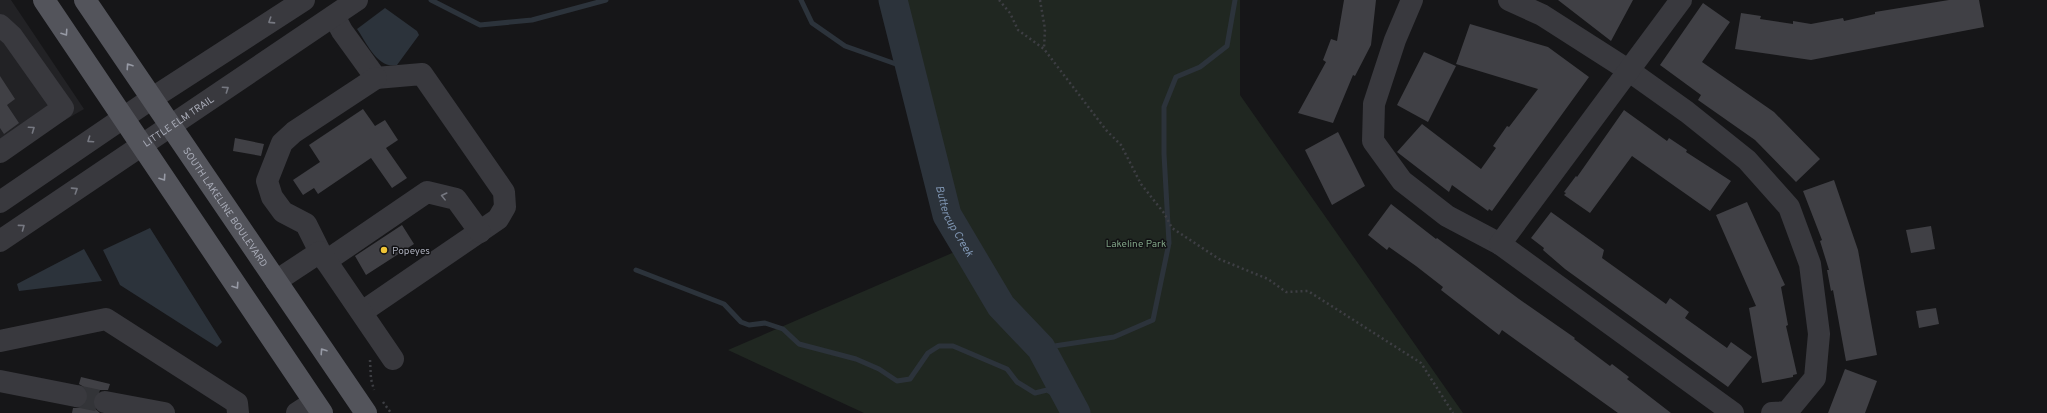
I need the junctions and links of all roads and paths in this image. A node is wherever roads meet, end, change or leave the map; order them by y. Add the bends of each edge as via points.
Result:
1 (44, 0) edge
2 (85, 0) edge
3 (304, 0) edge
4 (357, 0) edge
5 (1000, 0) edge
6 (1040, 0) edge
7 (1412, 0) edge
8 (1509, 0) edge
9 (1681, 0) edge
10 (334, 16) junction
11 (0, 25) edge
12 (1044, 49) junction
13 (1628, 70) junction
14 (376, 78) junction
15 (151, 99) junction
16 (122, 118) junction
17 (170, 126) junction
18 (141, 146) junction
19 (0, 152) edge
20 (0, 202) edge
21 (480, 232) junction
22 (0, 241) edge
23 (1500, 244) junction
24 (323, 257) junction
25 (276, 281) junction
26 (362, 312) junction
27 (0, 341) edge
28 (370, 353) dead end
29 (393, 359) dead end
30 (0, 381) edge
31 (76, 396) tunnel mouth
32 (105, 402) tunnel mouth
33 (311, 409) edge
34 (164, 413) edge
35 (238, 413) edge
36 (366, 413) edge
37 (391, 413) edge
38 (1453, 413) edge
39 (1733, 413) edge
40 (1772, 413) edge

1 -> 16 main road
15 -> 2 main road, SOUTH LAKELINE BOULEVARD
3 -> 15 street
4 - 10 street, LITTLE ELM TRAIL
5 - 12 path via 1018,30
6 - 12 path via 1045,29
7 - 23 street via 1395,40 1374,104 1373,141 1402,181 1447,216
8 - 13 street via 1542,15
9 - 13 street
10 - 14 street
17 -> 10 street, LITTLE ELM TRAIL
19 -> 11 street via 63,108 12,36
12 - 38 path via 1106,130 1121,145 1141,184 1164,213 1172,228 1218,259 1268,280 1286,292 1308,291 1402,351 1421,364
13 - 23 street
13 - 40 street via 1687,112 1747,160 1789,207 1810,264 1819,334 1815,378 1787,412
14 - 21 street via 422,74 504,192 506,207 498,219
14 - 24 street via 294,132 282,143 266,180 272,198 283,212 306,224
15 - 16 street
15 - 17 main road, SOUTH LAKELINE BOULEVARD
16 - 18 main road
16 -> 20 street
17 - 18 street, LITTLE ELM TRAIL
17 - 25 main road, SOUTH LAKELINE BOULEVARD
22 -> 18 street, LITTLE ELM TRAIL
18 -> 33 main road
21 -> 24 street via 456,199 427,192
21 - 26 street
23 - 39 street
24 - 25 street
24 - 26 street
36 -> 25 main road, SOUTH LAKELINE BOULEVARD
26 - 29 street
27 - 35 street via 106,319 237,403
28 - 37 path via 374,390
30 - 31 street
32 - 34 street

